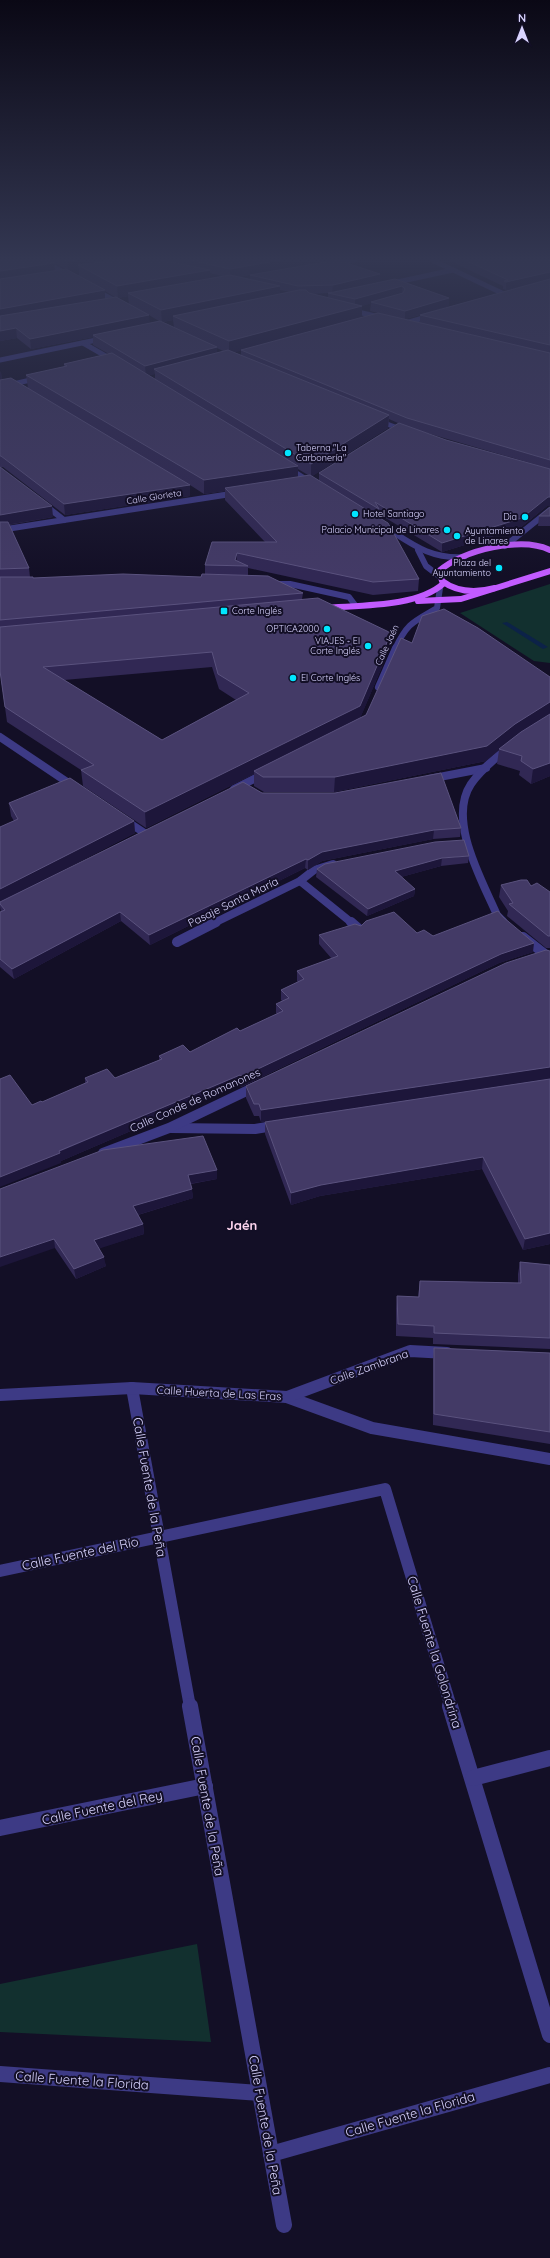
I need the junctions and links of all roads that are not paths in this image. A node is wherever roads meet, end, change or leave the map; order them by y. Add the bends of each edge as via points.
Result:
1 (49, 376) edge
2 (6, 380) edge
3 (12, 384) junction
4 (0, 387) edge
5 (19, 388) edge
6 (368, 416) edge
7 (397, 428) junction
8 (390, 432) edge
9 (411, 433) edge
10 (278, 462) edge
11 (318, 478) edge
12 (311, 482) junction
13 (295, 484) edge
14 (317, 486) edge
15 (241, 492) edge
16 (195, 494) edge
17 (35, 498) edge
18 (202, 498) junction
19 (550, 510) edge
20 (64, 520) junction
21 (375, 521) edge
22 (0, 530) edge
23 (505, 546) junction
24 (418, 550) junction
25 (550, 550) edge
26 (469, 557) junction
27 (550, 571) edge
28 (439, 576) junction
29 (261, 583) edge
30 (442, 586) junction
31 (495, 588) junction
32 (404, 600) junction
33 (438, 602) junction
34 (355, 605) junction
35 (315, 608) edge
36 (444, 611) edge
37 (375, 697) edge
38 (0, 736) edge
39 (514, 744) edge
40 (486, 768) junction
41 (271, 771) edge
42 (419, 781) edge
43 (229, 792) edge
44 (86, 794) edge
45 (119, 816) edge
46 (146, 834) edge
47 (345, 861) edge
48 (300, 881) junction
49 (359, 929) edge
50 (177, 942) dead end
51 (546, 956) edge
52 (268, 1081) edge
53 (286, 1124) edge
54 (169, 1128) junction
55 (95, 1156) edge
56 (456, 1353) edge
57 (132, 1388) junction
58 (0, 1395) edge
59 (287, 1396) junction
60 (550, 1459) edge
61 (159, 1536) junction
62 (0, 1571) edge
63 (550, 1758) edge
64 (473, 1778) junction
65 (204, 1786) junction
66 (0, 1828) edge
67 (550, 2035) edge
68 (0, 2074) edge
69 (550, 2075) edge
70 (260, 2092) junction
71 (271, 2154) junction
72 (284, 2225) dead end

1 - 3 street
2 - 3 street
3 - 4 street
3 - 5 street
6 - 7 street
7 - 8 street
7 - 9 street
10 - 12 street
11 - 12 street
12 - 13 street
12 - 14 street
15 - 18 street, Calle Glorieta
16 - 18 street
17 - 20 street
18 - 20 street, Calle Glorieta
19 - 23 street
20 - 22 street, Calle Glorieta
21 - 24 street via 407,540
23 - 25 main road via 525,543
23 - 26 main road
24 - 26 street via 442,559
24 - 28 street via 427,569
26 - 28 main road via 446,564
27 - 31 main road
28 - 30 main road
29 - 34 street via 290,584 350,597
30 - 31 main road via 469,591
30 - 32 main road via 431,594
30 - 33 street
31 - 33 main road via 461,599
32 - 33 main road
32 - 34 main road
33 - 36 street
33 - 37 street, Calle Jaén via 434,610 403,631
34 - 35 main road
38 - 44 street
39 - 40 street
40 - 42 street
40 - 51 street via 471,784 466,797 464,842 497,915
41 - 43 street via 246,787
45 - 46 street
47 - 48 street, Pasaje Santa María via 323,866
48 - 49 street
48 - 50 street, Pasaje Santa María
52 - 54 street, Calle Conde de Romanones
53 - 54 street via 255,1129
54 - 55 street, Calle Conde de Romanones
56 - 59 street, Calle Zambrana via 410,1351
57 - 58 street, Calle Huerta de Las Eras
57 - 59 street, Calle Huerta de Las Eras
57 - 61 street, Calle Fuente de la Peña
59 - 60 street, Calle Huerta de Las Eras via 372,1428
61 - 62 street, Calle Fuente del Río
61 - 64 street, Calle Fuente la Golondrina via 385,1489
61 - 65 street, Calle Fuente de la Peña
63 - 64 street
64 - 67 street, Calle Fuente la Golondrina
65 - 66 street, Calle Fuente del Rey
65 - 70 street, Calle Fuente de la Peña
68 - 70 street, Calle Fuente la Florida
69 - 71 street, Calle Fuente la Florida
70 - 71 street, Calle Fuente de la Peña
71 - 72 street, Calle Fuente de la Peña

